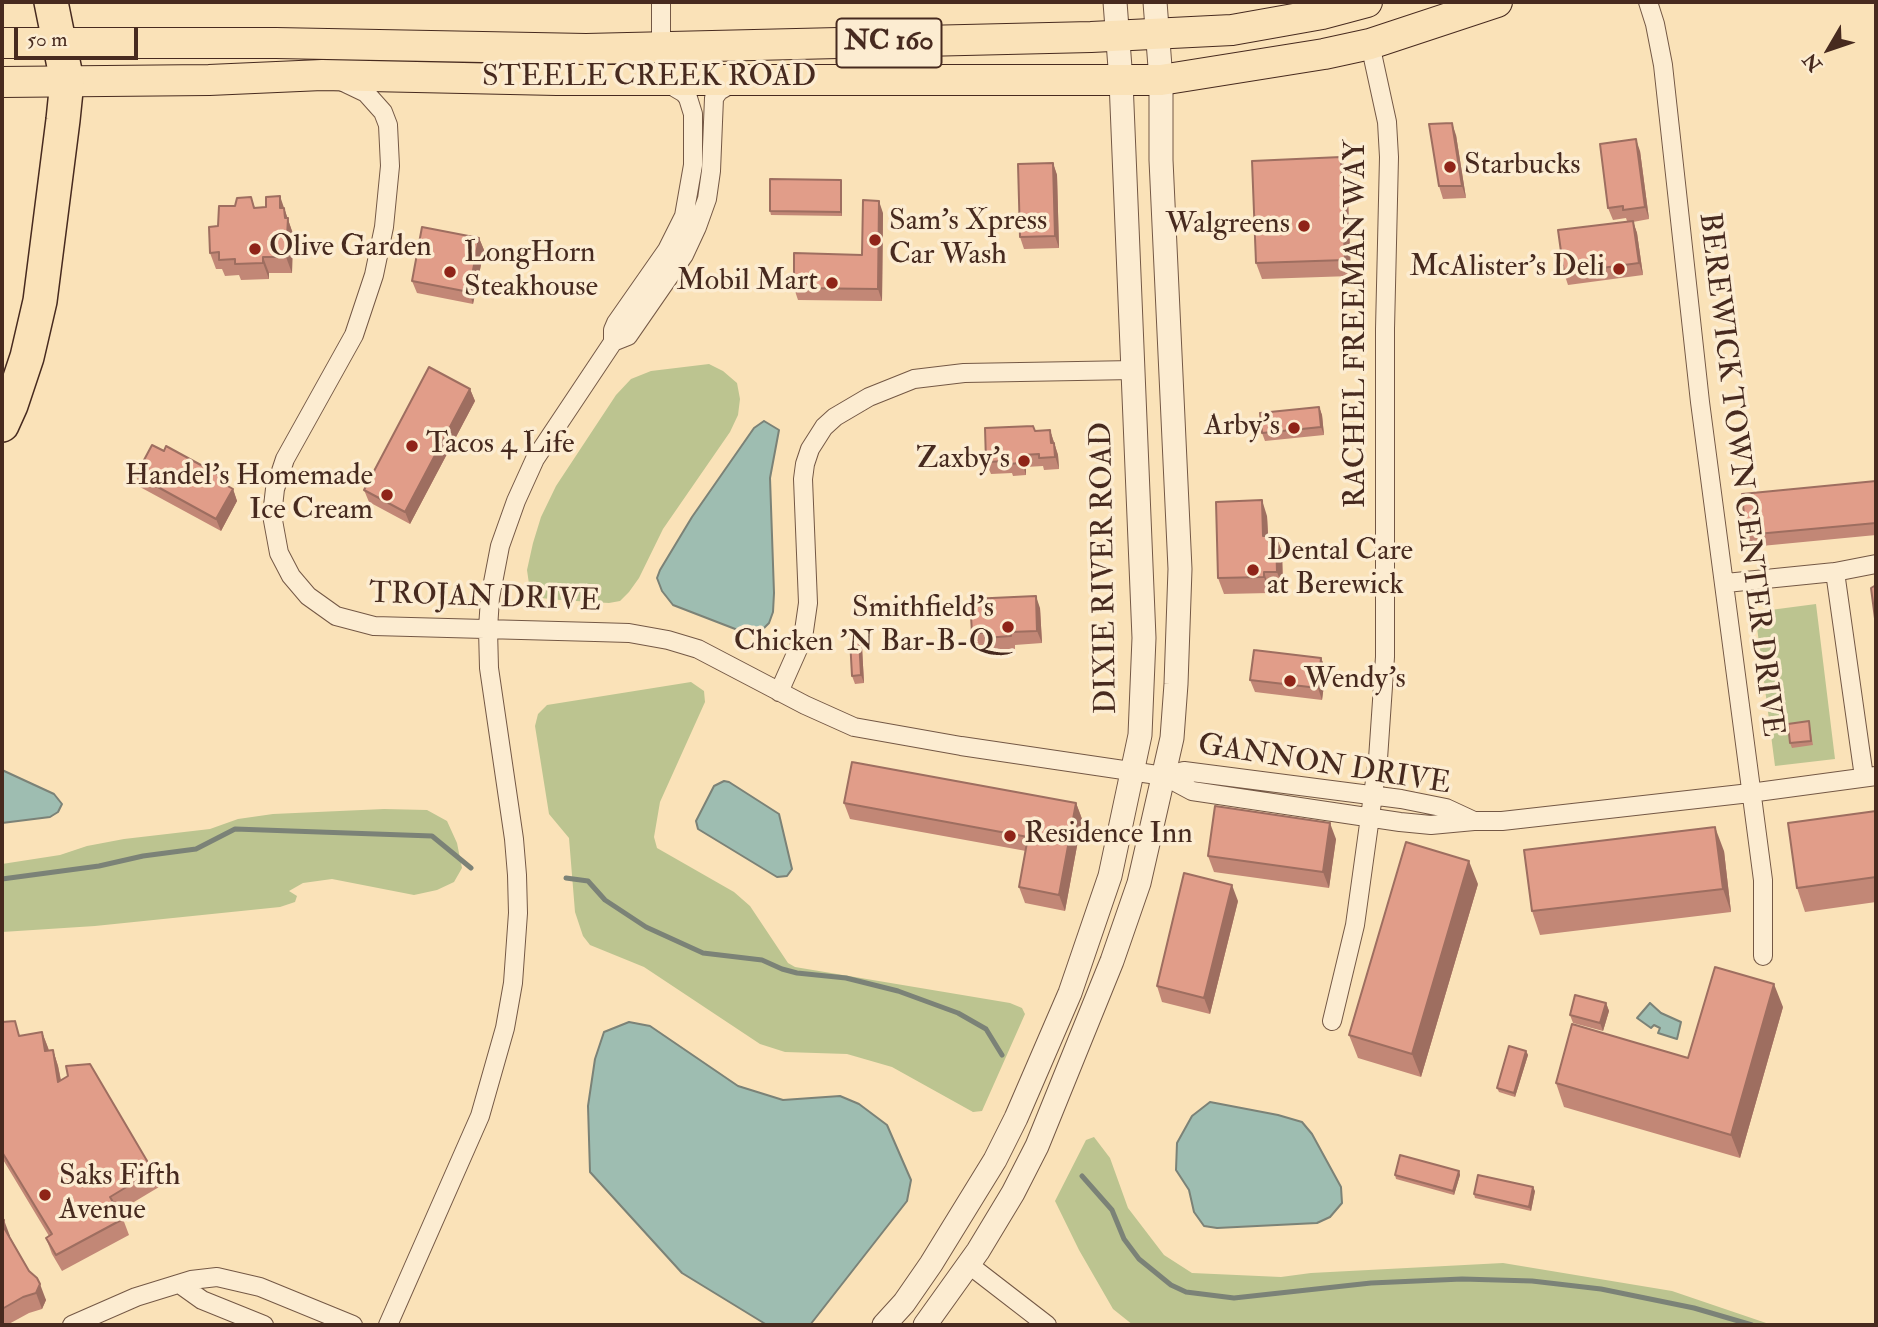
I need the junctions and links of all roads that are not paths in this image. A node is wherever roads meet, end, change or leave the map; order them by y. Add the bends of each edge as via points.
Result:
1 (51, 2) edge
2 (661, 2) edge
3 (1115, 2) edge
4 (1155, 2) edge
5 (1367, 2) edge
6 (1497, 2) edge
7 (1648, 2) edge
8 (1157, 35) junction
9 (1117, 36) junction
10 (2, 43) edge
11 (61, 44) junction
12 (1370, 44) junction
13 (661, 49) junction
14 (322, 75) junction
15 (557, 80) junction
16 (656, 80) junction
17 (1161, 80) junction
18 (67, 81) junction
19 (738, 81) junction
20 (1121, 81) junction
21 (2, 82) edge
22 (613, 342) junction
23 (1133, 369) junction
24 (2, 425) edge
25 (1876, 564) edge
26 (1835, 572) junction
27 (1726, 583) junction
28 (488, 629) junction
29 (779, 692) junction
30 (1150, 774) junction
31 (1870, 776) edge
32 (1751, 793) junction
33 (1373, 796) junction
34 (1370, 818) junction
35 (1474, 821) junction
36 (1763, 956) dead end
37 (1332, 1021) dead end
38 (968, 1264) junction
39 (181, 1285) junction
40 (72, 1325) edge
41 (264, 1325) edge
42 (353, 1325) edge
43 (388, 1325) edge
44 (884, 1325) edge
45 (925, 1325) edge
46 (1047, 1325) edge

1 - 11 highway
2 - 13 street
3 - 9 street, DIXIE RIVER ROAD
4 - 8 street, DIXIE RIVER ROAD
5 - 8 main road, STEELE CREEK ROAD / NC 160 via 1232,30
6 - 12 main road, STEELE CREEK ROAD / NC 160
7 - 27 street, BEREWICK TOWN CENTER DRIVE via 1662,65 1700,402
8 - 9 main road, STEELE CREEK ROAD / NC 160
8 - 17 street, DIXIE RIVER ROAD
9 - 13 main road, STEELE CREEK ROAD / NC 160
9 - 20 street, DIXIE RIVER ROAD
10 - 11 main road, STEELE CREEK ROAD / NC 160
11 - 13 main road, STEELE CREEK ROAD / NC 160
11 - 18 highway
12 - 17 main road, STEELE CREEK ROAD / NC 160
12 - 33 street, RACHEL FREEMAN WAY via 1387,122 1388,157 1385,657
13 - 15 main road via 656,62 570,65
14 - 15 main road, STEELE CREEK ROAD / NC 160
14 - 18 main road, STEELE CREEK ROAD / NC 160
14 - 28 street, TROJAN DRIVE via 366,93 388,125 390,166 384,228 354,335 277,480 272,515 275,540 291,576 308,596 348,620 365,625
15 - 16 main road, STEELE CREEK ROAD / NC 160
16 - 19 main road, STEELE CREEK ROAD / NC 160
16 - 22 street via 678,88 691,107 690,190 678,230 616,323
17 - 20 main road, STEELE CREEK ROAD / NC 160
17 - 30 street, DIXIE RIVER ROAD via 1180,569 1172,738
18 - 21 main road, STEELE CREEK ROAD / NC 160
18 - 24 highway via 40,301 27,357
19 - 20 main road, STEELE CREEK ROAD / NC 160
19 - 22 street via 714,98 707,199 690,243 628,336
20 - 23 street, DIXIE RIVER ROAD
22 - 28 street via 545,442 522,486 500,546
23 - 29 street via 964,373 914,379 869,397 824,427 810,449 804,471 808,603 803,638
23 - 30 street, DIXIE RIVER ROAD via 1144,638 1140,735
25 - 26 street
26 - 27 street
26 - 31 street
27 - 32 street, BEREWICK TOWN CENTER DRIVE
28 - 29 street, TROJAN DRIVE via 618,633 668,640 698,649
28 - 43 street via 491,695 517,875 513,983 481,1116
29 - 30 street, TROJAN DRIVE via 854,726
30 - 33 street, GANNON DRIVE via 1184,771
30 - 34 street, GANNON DRIVE via 1192,791
30 - 38 street, DIXIE RIVER ROAD via 1139,883 1107,974 1037,1146
30 - 44 street, DIXIE RIVER ROAD via 1070,993 1016,1118 937,1254
31 - 32 street, GANNON DRIVE
32 - 35 street, GANNON DRIVE
32 - 36 street, BEREWICK TOWN CENTER DRIVE via 1763,880
33 - 34 street, RACHEL FREEMAN WAY
33 - 35 street, GANNON DRIVE via 1446,808
34 - 35 street, GANNON DRIVE via 1431,825
34 - 37 street, RACHEL FREEMAN WAY via 1355,925
38 - 45 street, DIXIE RIVER ROAD
38 - 46 street
39 - 40 street via 136,1297
39 - 41 street via 202,1300
39 - 42 street via 217,1277 243,1282

